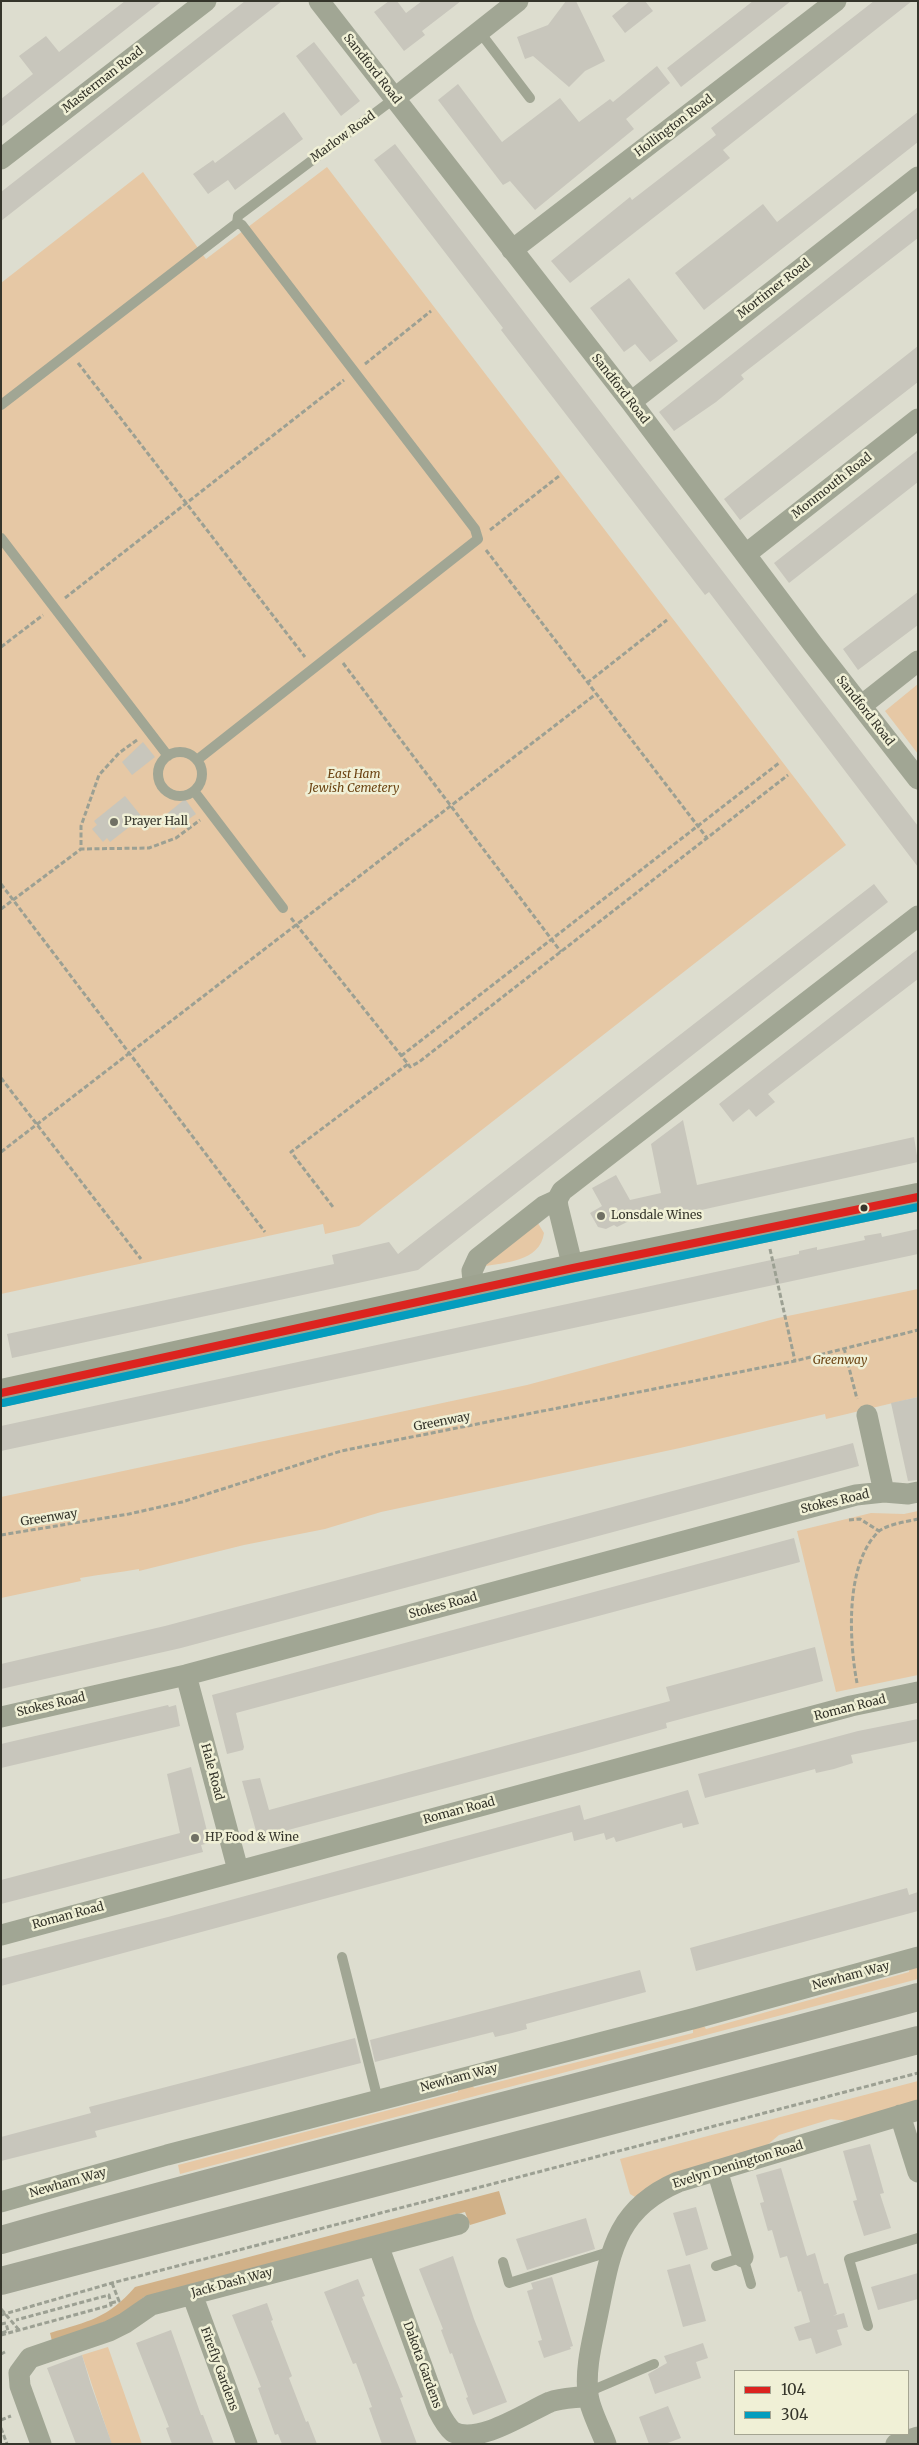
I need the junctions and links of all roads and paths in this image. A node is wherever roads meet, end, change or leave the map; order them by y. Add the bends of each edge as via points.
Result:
1 (206, 1) edge
2 (319, 1) edge
3 (518, 1) edge
4 (836, 1) edge
5 (479, 31) junction
6 (395, 98) junction
7 (530, 98) dead end
8 (1, 159) edge
9 (918, 177) edge
10 (238, 220) junction
11 (512, 250) junction
12 (431, 311) dead end
13 (70, 352) junction
14 (355, 371) junction
15 (631, 402) junction
16 (1, 405) edge
17 (918, 419) edge
18 (559, 476) dead end
19 (188, 504) junction
20 (1, 538) edge
21 (478, 539) junction
22 (746, 554) junction
23 (54, 607) junction
24 (666, 620) dead end
25 (1, 647) edge
26 (334, 652) junction
27 (918, 661) edge
28 (314, 668) junction
29 (587, 682) junction
30 (596, 694) junction
31 (861, 706) junction
32 (149, 731) junction
33 (168, 756) junction
34 (197, 760) junction
35 (779, 763) dead end
36 (788, 775) dead end
37 (918, 779) edge
38 (194, 791) junction
39 (450, 806) junction
40 (210, 812) junction
41 (697, 825) junction
42 (707, 838) junction
43 (81, 849) junction
44 (1, 884) edge
45 (13, 899) junction
46 (283, 908) joint
47 (1, 909) edge
48 (918, 916) edge
49 (296, 925) junction
50 (551, 938) junction
51 (561, 952) junction
52 (129, 1054) junction
53 (401, 1056) junction
54 (408, 1064) junction
55 (1, 1078) edge
56 (37, 1125) junction
57 (1, 1152) edge
58 (918, 1197) edge
59 (558, 1200) junction
60 (333, 1207) dead end
61 (766, 1229) junction
62 (265, 1232) dead end
63 (141, 1259) dead end
64 (572, 1268) junction
65 (474, 1290) junction
66 (918, 1330) edge
67 (844, 1348) junction
68 (795, 1361) junction
69 (1, 1393) edge
70 (863, 1408) joint
71 (884, 1492) junction
72 (918, 1492) edge
73 (846, 1514) dead end
74 (918, 1519) edge
75 (879, 1531) junction
76 (1, 1535) edge
77 (186, 1675) junction
78 (851, 1687) dead end
79 (918, 1692) edge
80 (1, 1717) edge
81 (238, 1870) junction
82 (1, 1934) edge
83 (342, 1957) dead end
84 (918, 1957) edge
85 (918, 1997) edge
86 (918, 2040) edge
87 (918, 2073) edge
88 (378, 2100) junction
89 (909, 2112) edge
90 (717, 2170) junction
91 (918, 2172) edge
92 (1, 2202) edge
93 (459, 2224) dead end
94 (918, 2238) edge
95 (1, 2240) edge
96 (378, 2245) junction
97 (612, 2251) junction
98 (743, 2257) junction
99 (503, 2262) dead end
100 (716, 2266) dead end
101 (1, 2281) edge
102 (112, 2282) junction
103 (751, 2284) dead end
104 (192, 2294) junction
105 (1, 2309) edge
106 (1, 2315) edge
107 (1, 2324) edge
108 (868, 2326) dead end
109 (19, 2330) junction
110 (1, 2334) edge
111 (654, 2364) dead end
112 (10, 2373) edge
113 (588, 2394) junction
114 (11, 2416) dead end
115 (1, 2420) edge
116 (1, 2428) edge
117 (918, 2437) edge
118 (7, 2444) edge
119 (41, 2444) edge
120 (247, 2444) edge
121 (606, 2444) edge
122 (896, 2444) edge

1 - 8 street, Masterman Road
2 - 6 street, Sandford Road
3 - 5 street, Marlow Road
4 - 11 street, Hollington Road
5 - 6 street, Marlow Road
5 - 7 lane
6 - 10 lane, Marlow Road
6 - 11 street, Sandford Road
9 - 15 street, Mortimer Road
10 - 13 lane, Marlow Road
10 - 14 lane
11 - 15 street, Sandford Road
12 - 14 path
13 - 16 lane, Marlow Road
13 - 19 path
14 - 19 path
14 - 21 lane via 475,529
15 - 22 street, Sandford Road
17 - 22 street, Monmouth Road
18 - 21 path
19 - 23 path
19 - 28 path
20 - 23 lane
21 - 26 lane
21 - 29 path
22 - 31 street, Sandford Road
23 - 25 path
23 - 32 lane
24 - 29 path
26 - 28 lane
26 - 39 path
27 - 31 street
28 - 34 lane
29 - 30 path
30 - 39 path
30 - 41 path
31 - 37 street, Sandford Road
32 - 33 lane
32 - 43 path via 119,753 99,775 81,826
33 - 34 lane via 180,752
33 - 38 lane via 162,761 158,775 163,789 176,796
34 - 38 lane via 202,774
35 - 41 path
36 - 42 path
38 - 40 lane
39 - 49 path
39 - 50 path
40 - 43 path via 176,838 149,848
40 - 46 lane
41 - 42 path
41 - 50 path
42 - 51 path
43 - 45 path
44 - 45 path
45 - 47 path
45 - 52 path
46 - 49 path
48 - 59 street via 562,1191
49 - 52 path
49 - 53 path
50 - 51 path
50 - 53 path
51 - 54 path via 419,1062 410,1067
52 - 56 path
52 - 62 path
53 - 54 path
54 - 60 path via 291,1152
55 - 56 path
56 - 57 path
56 - 63 path
58 - 61 street
59 - 64 street
59 - 65 street via 544,1206 478,1258 472,1271
61 - 64 street
61 - 68 path
64 - 65 street
65 - 69 street
66 - 67 path, Greenway
67 - 68 path, Greenway
67 - 70 path
68 - 76 path, Greenway via 341,1450 182,1502
70 - 71 street
71 - 72 street, Stokes Road
71 - 77 street, Stokes Road via 842,1499
73 - 75 path via 848,1520 860,1519
74 - 75 path
75 - 78 path via 856,1575 852,1622 857,1684
77 - 80 street, Stokes Road
77 - 81 street, Hale Road
79 - 81 street, Roman Road via 851,1706
81 - 82 street, Roman Road
83 - 88 lane
84 - 88 street, Newham Way
85 - 95 highway
86 - 101 highway
87 - 102 path
88 - 92 street, Newham Way
89 - 90 street, Evelyn Denington Road
89 - 91 street
90 - 97 street, Evelyn Denington Road via 661,2190 642,2203 619,2233
90 - 98 street
93 - 96 street, Jack Dash Way
94 - 108 lane via 849,2259
96 - 104 street, Jack Dash Way
96 - 113 street, Dakota Gardens via 438,2410 455,2434 489,2433 550,2402
97 - 99 lane via 509,2283
97 - 113 street, Evelyn Denington Road via 588,2363
98 - 100 lane
98 - 103 lane
102 - 106 path
102 - 109 path via 119,2301 100,2306 23,2327 16,2320 109,2295 111,2305
104 - 112 street, Jack Dash Way via 151,2305 125,2323 30,2358
104 - 120 street, Firefly Gardens
105 - 109 path
107 - 110 path via 6,2323 8,2331
109 - 110 path
111 - 113 lane
112 - 119 street via 20,2386
113 - 121 street
114 - 115 path
116 - 118 path
117 - 122 street

